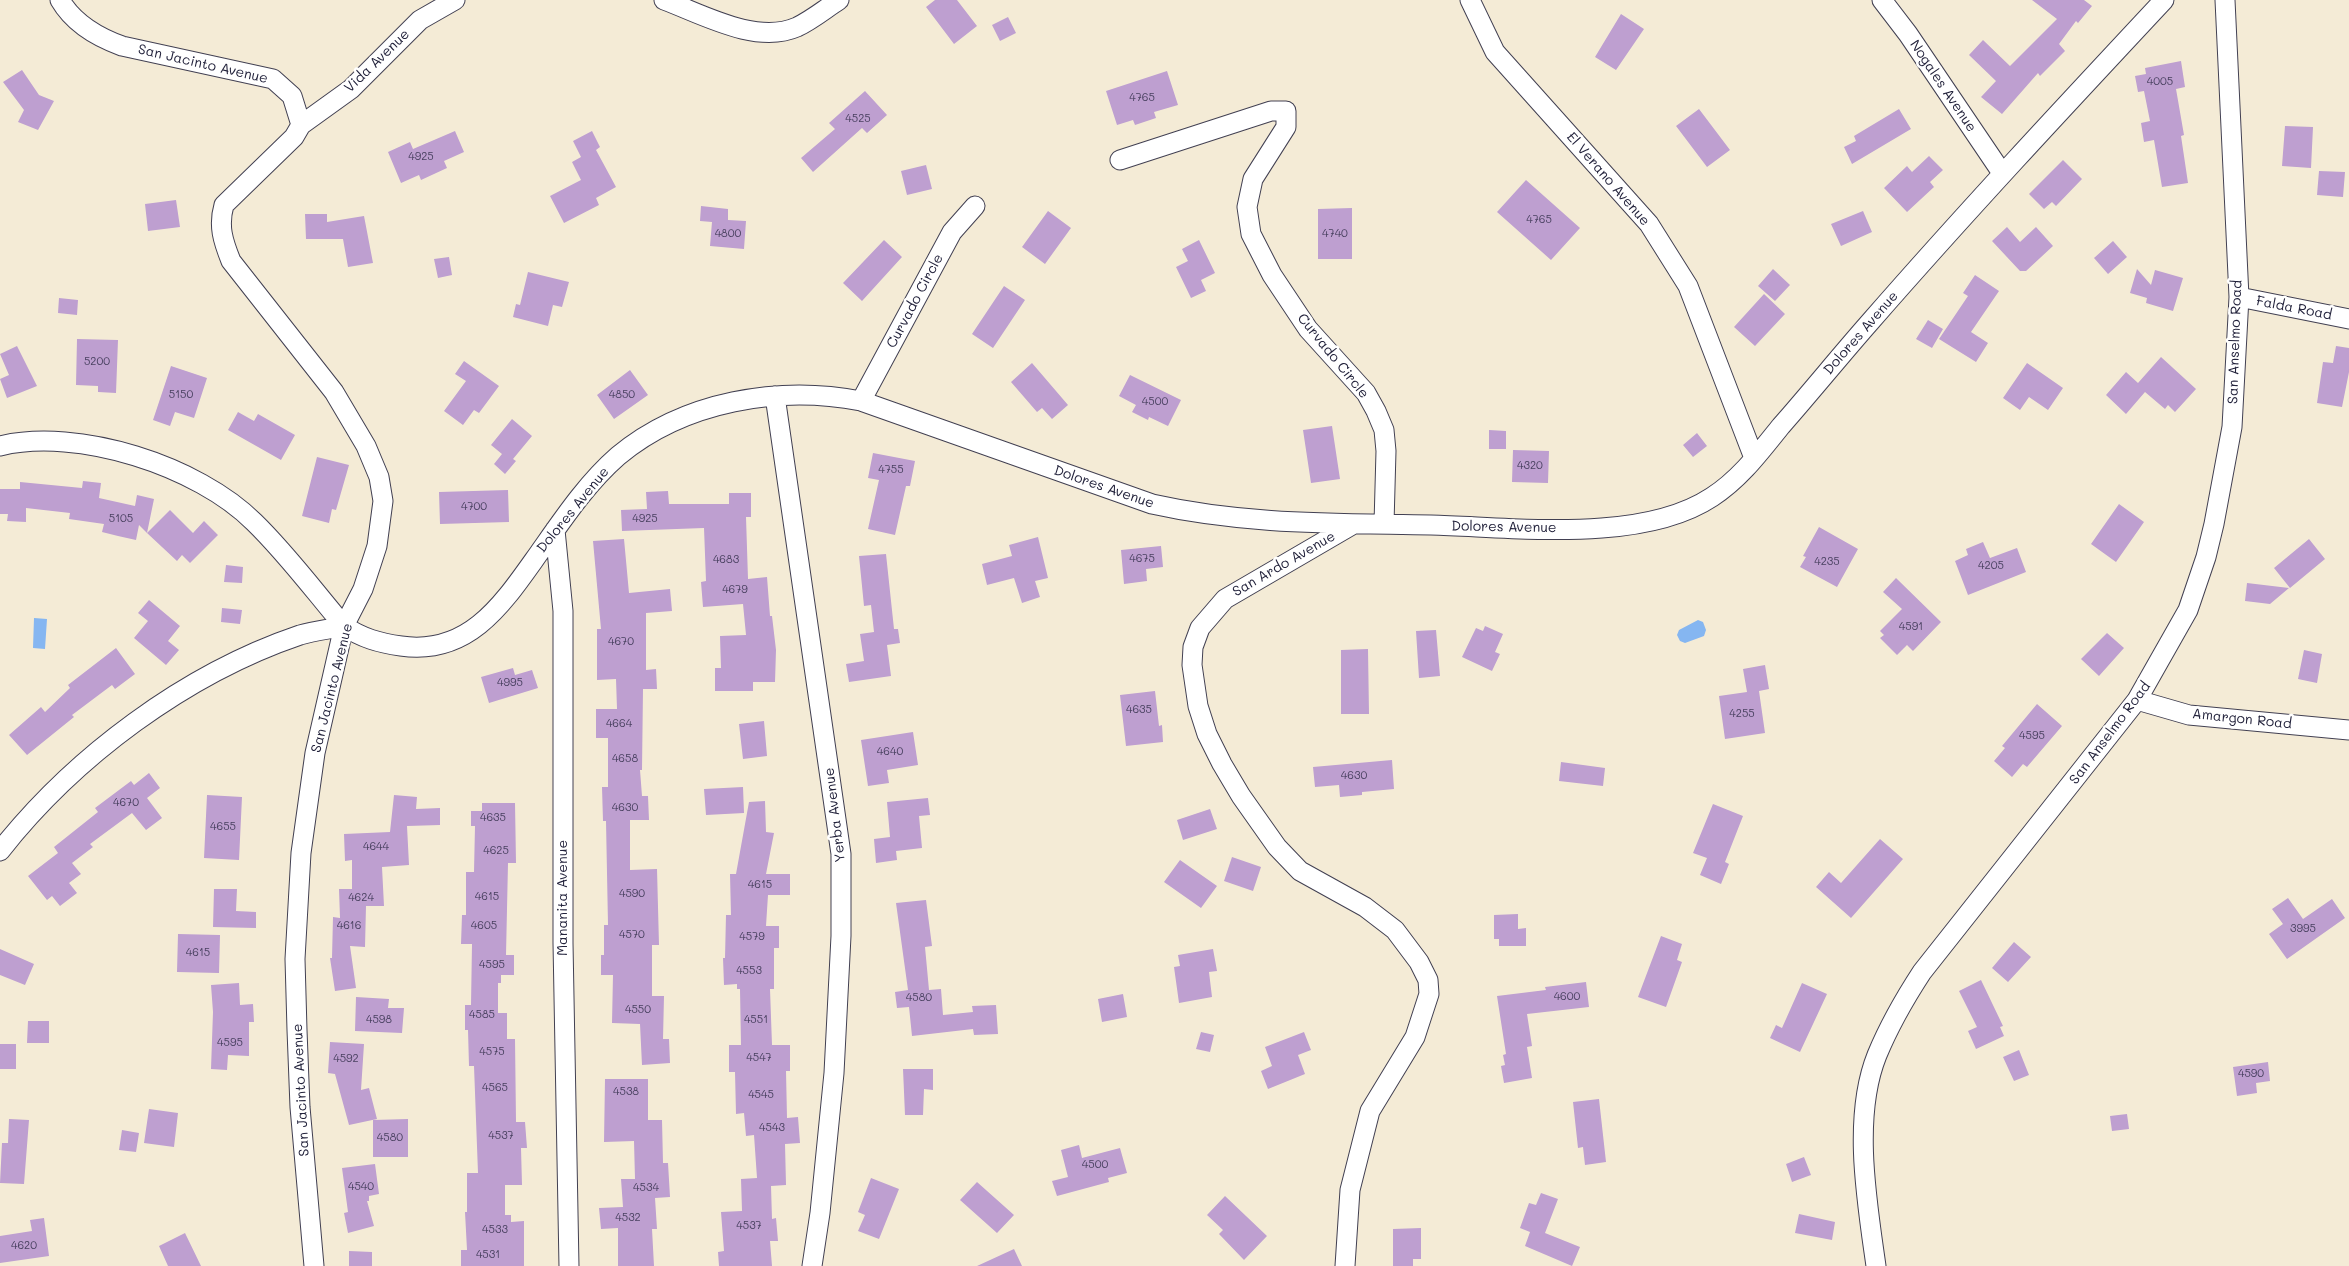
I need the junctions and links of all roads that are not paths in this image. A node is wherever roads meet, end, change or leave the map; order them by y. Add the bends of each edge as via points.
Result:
1 (60, 0) edge
2 (455, 0) edge
3 (664, 0) edge
4 (839, 0) edge
5 (1470, 0) edge
6 (1882, 0) edge
7 (2164, 0) edge
8 (2225, 0) edge
9 (300, 125) junction
10 (1120, 160) dead end
11 (2002, 173) junction
12 (975, 206) dead end
13 (2239, 298) junction
14 (2349, 319) edge
15 (775, 396) junction
16 (862, 401) junction
17 (0, 446) edge
18 (1754, 458) junction
19 (1384, 524) junction
20 (1352, 525) junction
21 (555, 530) junction
22 (344, 626) junction
23 (2137, 700) junction
24 (2349, 730) edge
25 (0, 851) edge
26 (314, 1266) edge
27 (569, 1266) edge
28 (812, 1266) edge
29 (1345, 1266) edge
30 (1876, 1266) edge

1 - 9 street, San Jacinto Avenue via 72,16 98,38 273,79 292,96
2 - 9 street, Vida Avenue via 420,20 351,89
3 - 4 street via 720,22 761,32 776,32 795,28
5 - 18 street, El Verano Avenue via 1495,52 1649,224 1688,286
6 - 11 street, Nogales Avenue
7 - 11 street, Dolores Avenue
8 - 13 street, San Anselmo Road
9 - 22 street, San Jacinto Avenue via 294,137 224,204 220,220 231,261 334,392 366,446 379,477 383,501 376,546 363,589
10 - 19 street, Curvado Circle via 1272,111 1286,111 1286,127 1253,179 1247,207 1251,234 1272,274 1308,329 1366,393 1379,417 1386,451
11 - 18 street, Dolores Avenue
12 - 16 street, Curvado Circle via 952,232
13 - 14 street, Falda Road
13 - 23 street, San Anselmo Road via 2232,427 2214,524 2188,610
15 - 16 street, Dolores Avenue via 812,394
15 - 21 street, Dolores Avenue via 701,410 646,436 602,471
15 - 28 street, Yerba Avenue via 842,854 834,1073
16 - 20 street, Dolores Avenue via 1152,504 1242,520
17 - 22 street, Dolores Avenue via 39,442 125,452 170,468 211,488 254,521
18 - 19 street, Dolores Avenue via 1743,472 1712,498 1680,513 1647,522 1568,528
19 - 20 street, Dolores Avenue
20 - 29 street, San Ardo Avenue via 1224,599 1200,628 1193,647 1192,665 1198,706 1207,734 1236,788 1277,848 1300,871 1365,907 1395,930 1428,980 1429,994 1416,1037 1370,1111 1350,1190
21 - 22 street, Dolores Avenue via 500,607 471,631 457,638 438,646 406,647 361,637
21 - 27 street, Mananita Avenue via 563,611 563,944
22 - 25 street via 300,635 246,658 192,685 142,717 95,753 51,794
22 - 26 street, San Jacinto Avenue via 315,753 301,853 295,959 300,1107
23 - 24 street, Amargon Road via 2189,715
23 - 30 street, San Anselmo Road via 1922,972 1877,1056 1867,1096 1864,1135 1867,1204

